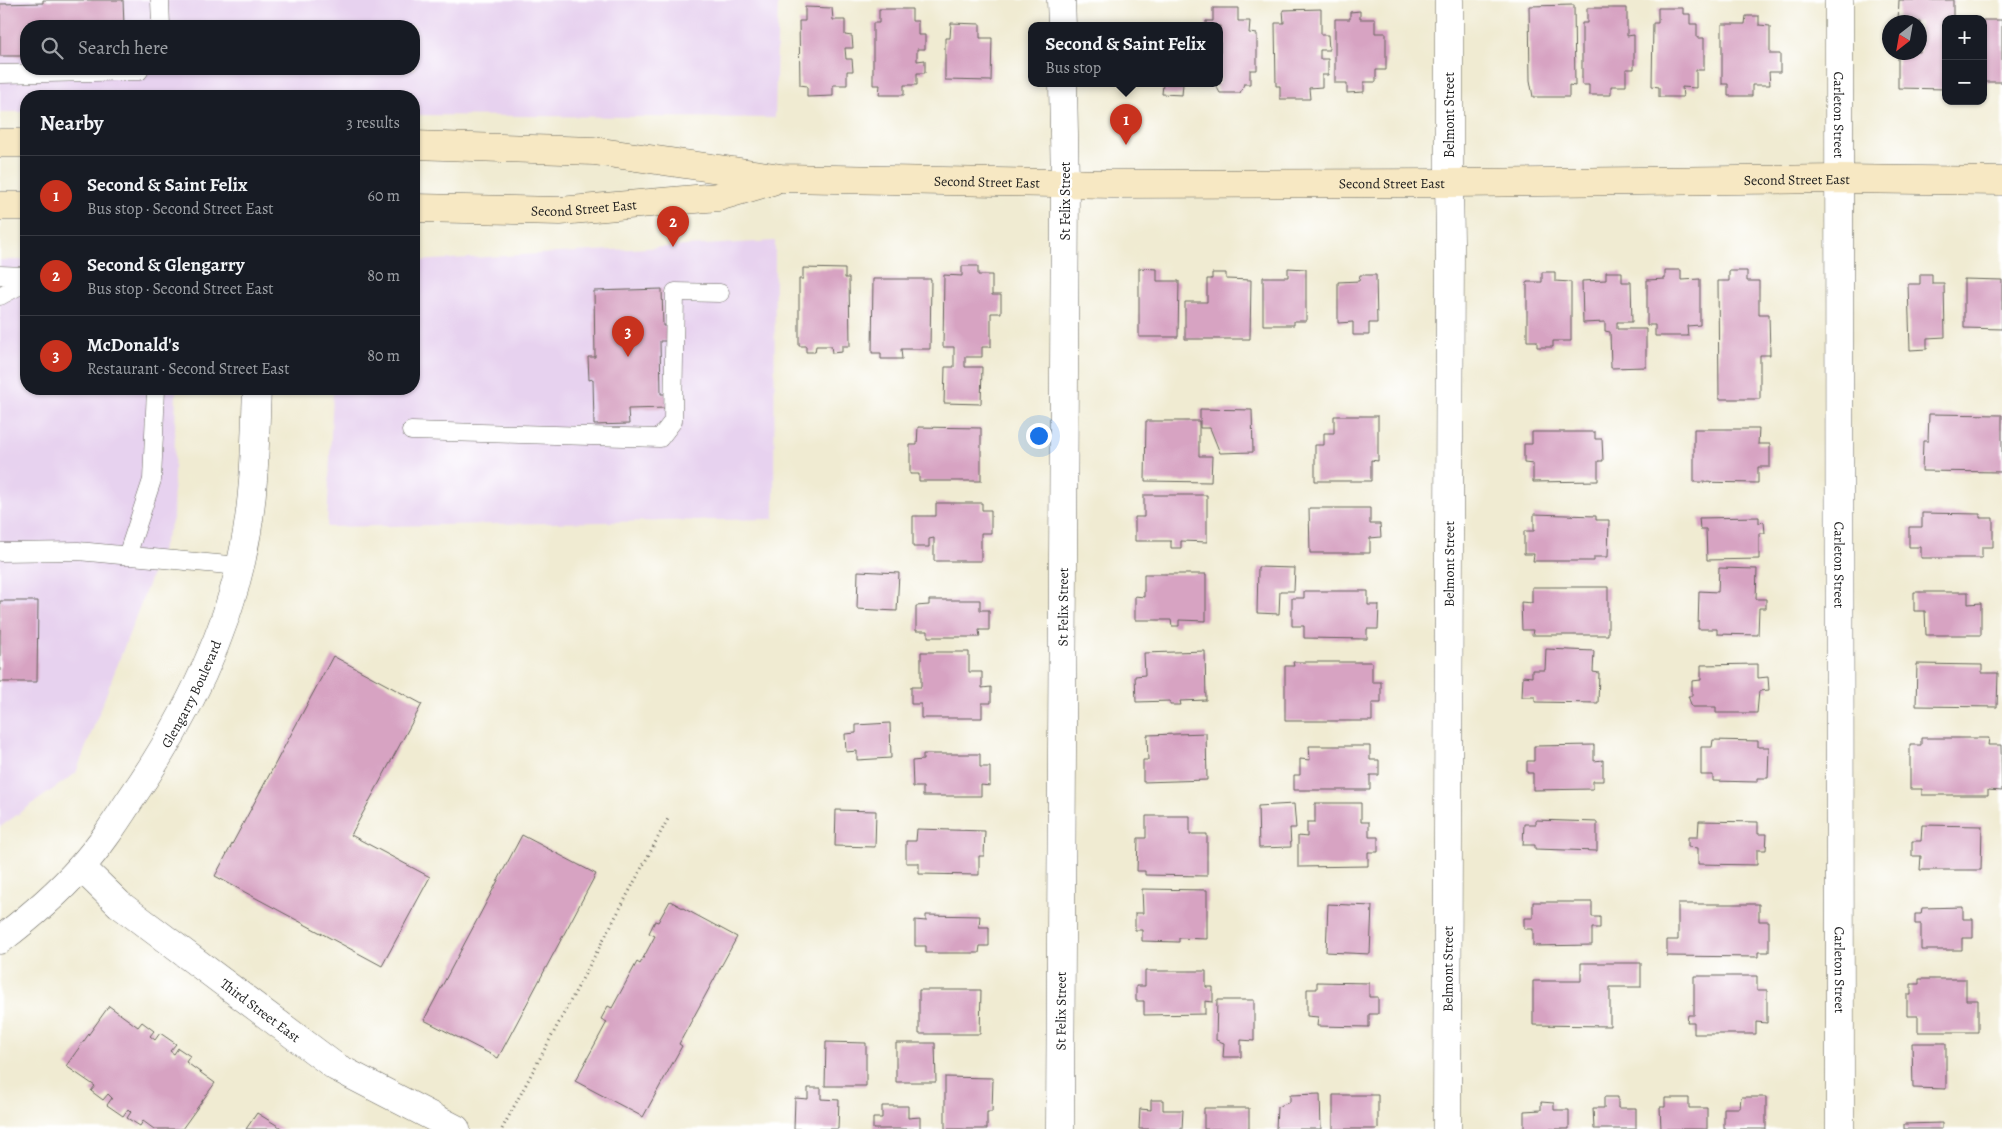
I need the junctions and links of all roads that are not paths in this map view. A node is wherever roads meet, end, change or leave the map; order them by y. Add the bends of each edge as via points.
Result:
1 (160, 0) edge
2 (1061, 0) edge
3 (1449, 0) edge
4 (1839, 0) edge
5 (161, 20) edge
6 (1062, 22) edge
7 (0, 74) edge
8 (20, 74) edge
9 (1063, 87) edge
10 (0, 143) edge
11 (20, 143) edge
12 (420, 145) edge
13 (781, 178) junction
14 (1838, 179) junction
15 (2002, 181) edge
16 (1065, 184) junction
17 (1449, 184) junction
18 (0, 206) edge
19 (20, 206) edge
20 (420, 208) edge
21 (0, 275) edge
22 (20, 276) edge
23 (20, 285) edge
24 (720, 293) dead end
25 (0, 296) edge
26 (156, 395) edge
27 (256, 395) edge
28 (411, 431) dead end
29 (0, 552) edge
30 (127, 556) junction
31 (239, 566) junction
32 (82, 867) junction
33 (0, 940) edge
34 (456, 1129) edge
35 (1060, 1129) edge
36 (1448, 1129) edge
37 (1840, 1129) edge

1 - 5 lane
2 - 6 street
3 - 17 street, Belmont Street
4 - 14 street, Carleton Street
7 - 8 lane
9 - 16 street, St Felix Street
10 - 11 main road
12 - 13 main road, Second Street East via 594,151
13 - 16 main road, Second Street East
13 - 20 main road, Second Street East via 718,197 560,211
14 - 15 main road, Second Street East
14 - 17 main road, Second Street East
14 - 37 street, Carleton Street
16 - 17 main road, Second Street East
16 - 35 street, St Felix Street
17 - 36 street, Belmont Street
18 - 19 main road
21 - 22 lane
23 - 25 lane
24 - 28 lane via 675,292 673,421 660,438
26 - 30 lane via 152,480
27 - 31 street, Glengarry Boulevard via 254,470 247,532
29 - 30 lane via 78,551
30 - 31 lane
31 - 32 street, Glengarry Boulevard via 228,610 208,666 188,707 161,755
32 - 33 street, Glengarry Boulevard via 49,900
32 - 34 street, Third Street East via 119,904 336,1067

